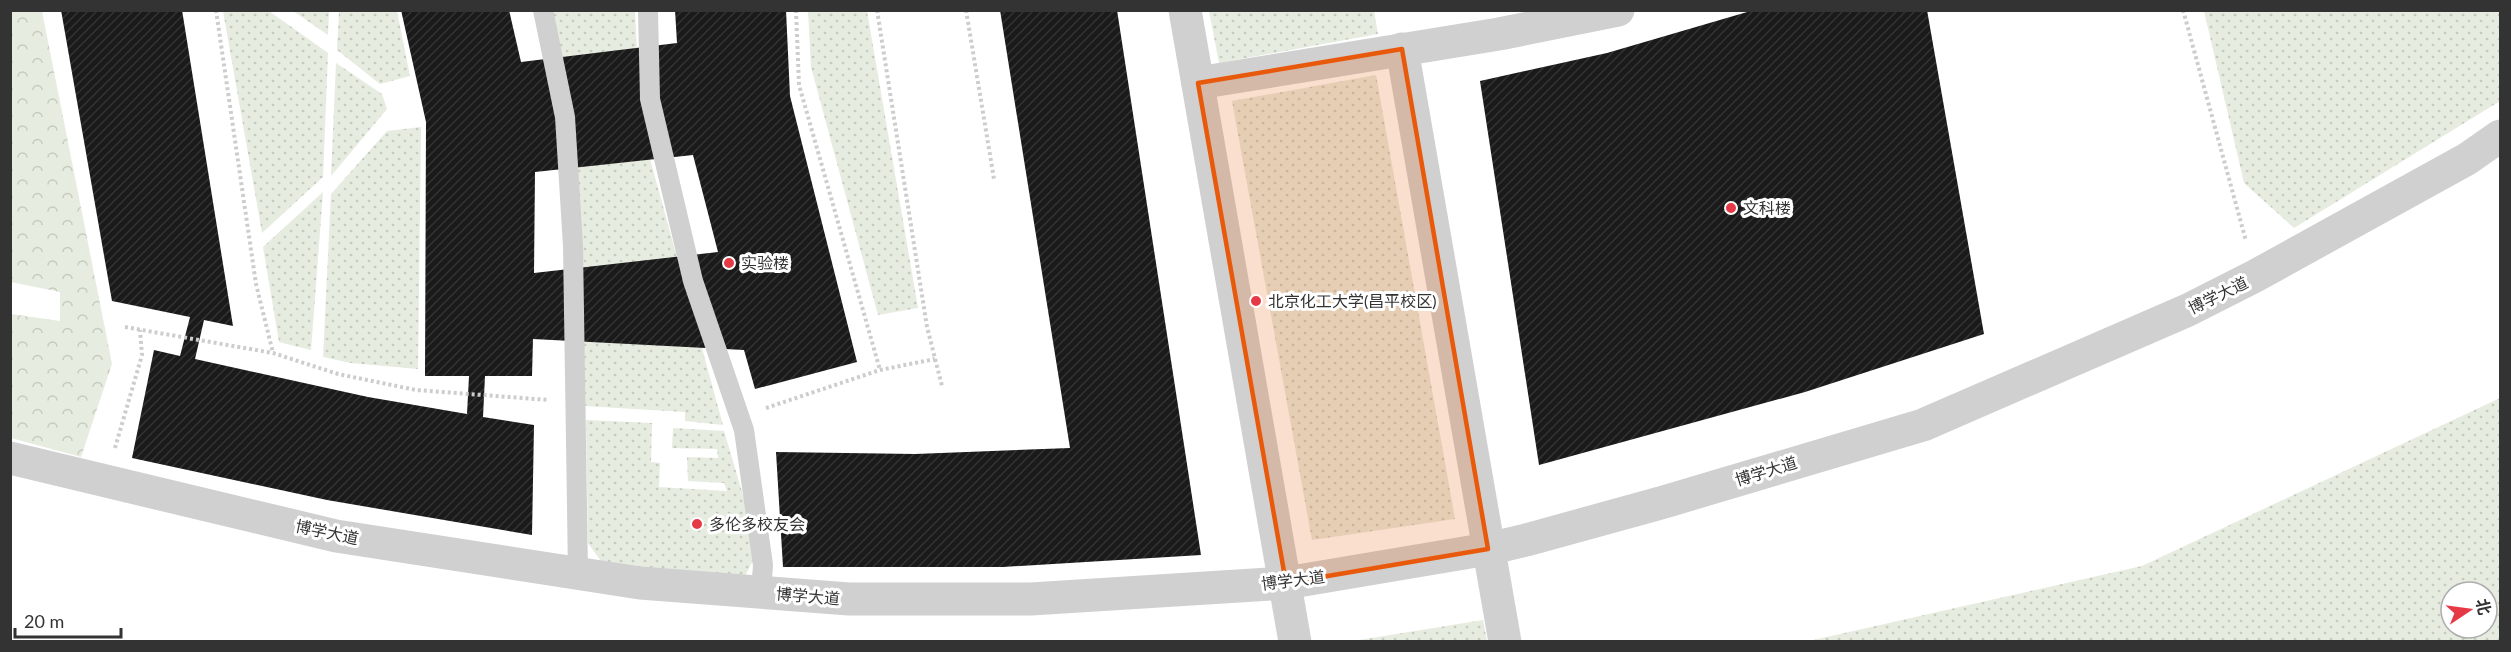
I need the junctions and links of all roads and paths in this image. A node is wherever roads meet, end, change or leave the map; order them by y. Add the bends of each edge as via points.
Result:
1 (216, 10) edge
2 (543, 10) edge
3 (648, 10) edge
4 (796, 10) edge
5 (877, 10) edge
6 (966, 10) edge
7 (1185, 10) edge
8 (1618, 10) edge
9 (2183, 10) edge
10 (1402, 49) junction
11 (1198, 83) junction
12 (2500, 136) edge
13 (994, 179) dead end
14 (2255, 276) junction
15 (125, 327) dead end
16 (140, 330) junction
17 (273, 353) junction
18 (935, 359) junction
19 (880, 370) junction
20 (942, 386) dead end
21 (577, 402) junction
22 (739, 416) junction
23 (10, 458) edge
24 (106, 480) junction
25 (1488, 549) junction
26 (578, 573) junction
27 (1286, 583) junction
28 (761, 592) junction
29 (1295, 642) edge
30 (1504, 642) edge

1 - 17 path via 256,284
2 - 21 lane via 565,117
3 - 22 lane via 652,109 693,281
4 - 19 path via 799,85
5 - 18 path
6 - 13 path
7 - 11 street
8 - 10 street
9 - 14 path
10 - 11 street
10 - 25 street
11 - 27 street
12 - 14 street, 博学大道 via 2467,159
14 - 25 street, 博学大道 via 2149,328 1923,425 1664,502
15 - 16 path
16 - 17 path
16 - 24 path via 142,355
17 - 21 path via 338,374 416,390
18 - 19 path
18 - 20 path
19 - 22 path
21 - 26 lane
22 - 28 lane via 763,565
23 - 24 street, 博学大道
24 - 26 street, 博学大道 via 336,536
25 - 27 street, 博学大道
25 - 30 street
26 - 28 street, 博学大道 via 640,583
27 - 28 street, 博学大道 via 1031,599 849,599
27 - 29 street

